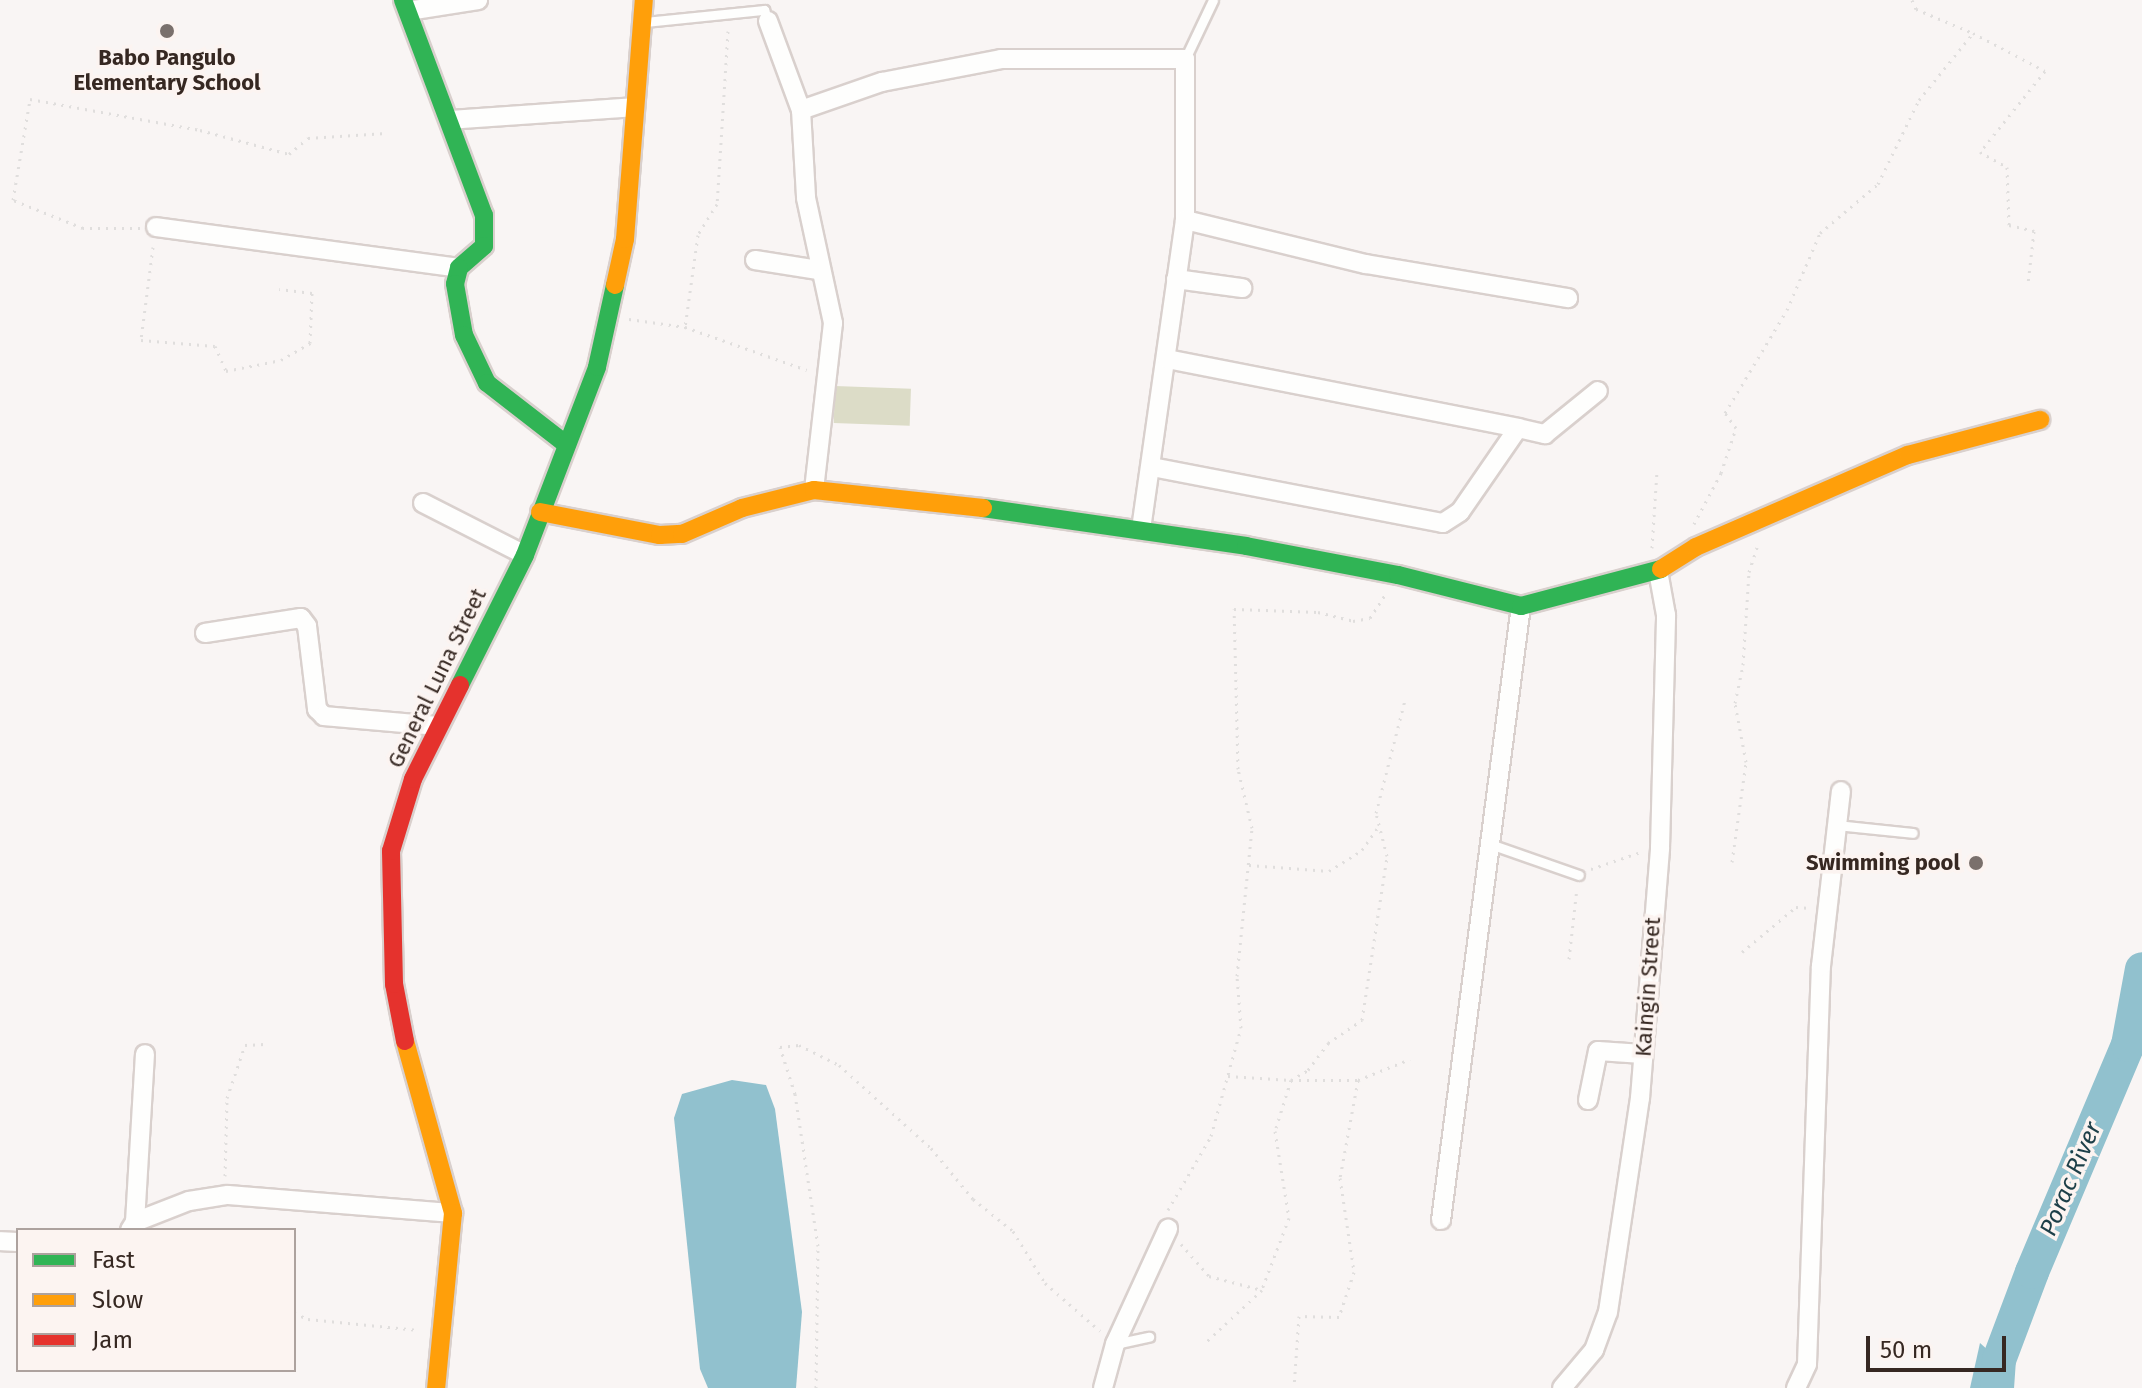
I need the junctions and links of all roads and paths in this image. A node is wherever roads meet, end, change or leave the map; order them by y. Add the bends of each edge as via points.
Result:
1 (478, 0) edge
2 (644, 0) edge
3 (1213, 0) edge
4 (1912, 0) edge
5 (406, 5) edge
6 (768, 21) joint
7 (642, 22) junction
8 (728, 31) dead end
9 (1973, 33) junction
10 (1185, 59) junction
11 (635, 107) junction
12 (801, 110) junction
13 (449, 120) junction
14 (386, 133) dead end
15 (1185, 220) junction
16 (156, 227) joint
17 (755, 260) dead end
18 (151, 262) dead end
19 (459, 268) junction
20 (818, 270) junction
21 (1176, 279) junction
22 (2028, 284) dead end
23 (1242, 288) dead end
24 (279, 289) dead end
25 (1568, 298) dead end
26 (611, 317) junction
27 (685, 327) junction
28 (1167, 359) junction
29 (830, 377) junction
30 (1598, 391) dead end
31 (2040, 420) dead end
32 (1518, 428) junction
33 (567, 445) junction
34 (1152, 467) junction
35 (1657, 470) dead end
36 (814, 490) junction
37 (423, 503) dead end
38 (540, 512) junction
39 (1767, 519) junction
40 (1141, 529) junction
41 (1696, 547) junction
42 (525, 555) junction
43 (1658, 571) junction
44 (1398, 575) junction
45 (1521, 606) junction
46 (205, 633) dead end
47 (1405, 700) dead end
48 (438, 726) junction
49 (1841, 791) dead end
50 (1836, 825) junction
51 (1378, 827) junction
52 (1913, 833) dead end
53 (1490, 844) junction
54 (1660, 848) junction
55 (1732, 862) dead end
56 (1249, 865) junction
57 (1579, 875) junction
58 (1831, 909) junction
59 (1742, 952) dead end
60 (1569, 959) dead end
61 (265, 1044) dead end
62 (145, 1054) dead end
63 (1643, 1054) junction
64 (1410, 1059) dead end
65 (1228, 1076) junction
66 (1291, 1080) junction
67 (1358, 1080) junction
68 (1588, 1100) dead end
69 (228, 1195) junction
70 (453, 1213) junction
71 (1441, 1220) dead end
72 (132, 1226) edge
73 (1168, 1229) junction
74 (1262, 1290) junction
75 (296, 1314) edge
76 (441, 1333) junction
77 (1149, 1337) dead end
78 (1206, 1342) dead end
79 (1115, 1344) junction
80 (436, 1388) edge
81 (816, 1388) edge
82 (1103, 1388) edge
83 (1294, 1388) edge
84 (1562, 1388) edge
85 (1796, 1388) edge

1 - 5 street
2 - 7 street, General Luna Street
3 - 10 lane
4 - 9 path via 1916,9
5 - 13 street
6 - 7 lane via 764,10
6 - 12 street
7 - 11 street, General Luna Street
8 - 27 path via 717,204 698,235
9 - 22 path via 2045,71 1980,152 2007,167 2009,225 2034,231
9 - 41 path via 1919,100 1878,184 1820,233 1787,310 1725,413 1736,428 1721,473 1692,529
10 - 12 street via 1001,59 882,82
10 - 15 street
11 - 13 street
11 - 26 street, General Luna Street via 629,210
12 - 20 street via 806,198
13 - 19 street via 487,233 484,246
14 - 16 path via 308,138 289,154 200,130 30,99 13,200 83,228
15 - 21 street
15 - 25 street via 1366,264
16 - 19 street
17 - 20 street
18 - 24 path via 141,340 215,346 226,371 281,360 310,343 312,293
19 - 33 street via 455,304 487,383
20 - 29 street via 833,323
21 - 23 street
21 - 28 street
26 - 27 path
26 - 33 street, General Luna Street
27 - 29 path
28 - 32 street
28 - 34 street
29 - 36 street
30 - 32 street via 1545,434
31 - 39 street via 1908,455
32 - 34 street via 1460,512 1443,523
33 - 38 street, General Luna Street
34 - 40 street
35 - 43 path via 1651,545
36 - 38 street via 742,508 682,534 660,535
36 - 40 street
37 - 42 street
38 - 42 street, General Luna Street
39 - 41 street
39 - 55 path via 1749,572 1735,703 1746,762
40 - 44 street
41 - 43 street
42 - 48 street, General Luna Street
43 - 45 street
43 - 54 street, Kaingin Street via 1666,615
44 - 45 street
44 - 56 path via 1370,618 1353,621 1318,612 1234,609 1238,769 1252,828
45 - 53 street
46 - 48 street via 301,618 307,626 317,709 324,716
47 - 51 path via 1376,813
48 - 70 street, General Luna Street via 413,779 391,851 394,984 406,1049
49 - 50 street
50 - 52 lane
50 - 58 street
51 - 56 path via 1362,850 1329,871
51 - 66 path via 1387,856 1383,906 1371,945 1362,1020 1328,1043 1308,1070
53 - 57 lane
53 - 71 street
54 - 57 path via 1615,858
54 - 63 street, Kaingin Street
56 - 65 path via 1237,976 1241,1028
57 - 60 path
58 - 59 path via 1796,907
58 - 85 street via 1821,966 1807,1364
61 - 69 path via 245,1045 227,1098
62 - 72 street
63 - 68 street via 1598,1051
63 - 84 street, Kaingin Street via 1608,1312 1594,1350
64 - 67 path
65 - 66 path
65 - 73 path via 1211,1136 1166,1212
66 - 67 path
66 - 74 path via 1275,1131 1289,1218
67 - 83 path via 1340,1178 1354,1272 1339,1317 1299,1316
69 - 70 street
69 - 72 street via 189,1201
70 - 76 street, General Luna Street
73 - 74 path via 1209,1276
73 - 79 street
74 - 78 path
75 - 76 path
76 - 80 street, General Luna Street
77 - 79 lane
79 - 81 path via 1045,1283 1013,1231 973,1199 931,1148 839,1065 799,1045 780,1047 795,1094 818,1246
79 - 82 street

